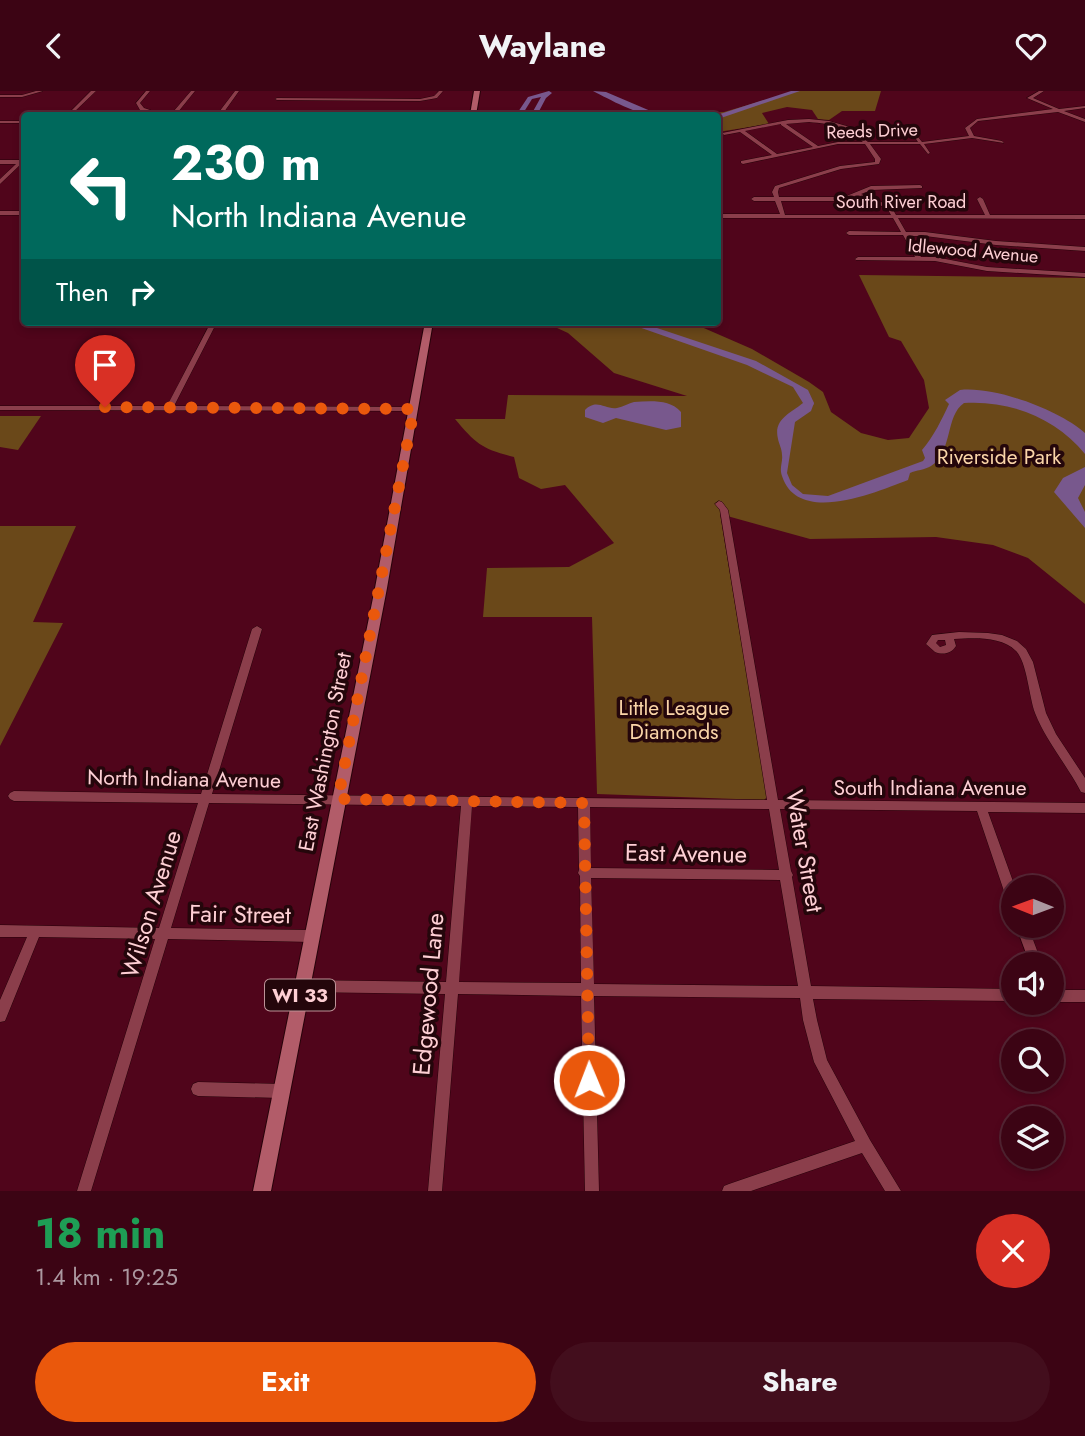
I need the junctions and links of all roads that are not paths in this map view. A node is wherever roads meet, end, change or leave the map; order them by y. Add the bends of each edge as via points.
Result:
1 (94, 91) edge
2 (148, 91) edge
3 (193, 91) edge
4 (237, 91) edge
5 (281, 91) edge
6 (441, 91) edge
7 (477, 91) edge
8 (1042, 91) edge
9 (40, 92) edge
10 (0, 96) edge
11 (277, 99) junction
12 (390, 100) junction
13 (1085, 107) edge
14 (142, 110) junction
15 (1058, 111) junction
16 (72, 112) edge
17 (128, 112) dead end
18 (163, 112) edge
19 (175, 112) edge
20 (221, 112) edge
21 (268, 112) edge
22 (385, 112) edge
23 (474, 112) edge
24 (1085, 121) edge
25 (21, 122) edge
26 (1, 123) edge
27 (783, 124) junction
28 (741, 131) junction
29 (914, 133) dead end
30 (724, 134) dead end
31 (972, 137) junction
32 (1002, 142) dead end
33 (870, 143) junction
34 (922, 144) junction
35 (817, 147) junction
36 (928, 153) dead end
37 (777, 156) junction
38 (21, 161) edge
39 (0, 162) edge
40 (743, 162) dead end
41 (21, 163) edge
42 (0, 182) edge
43 (920, 187) dead end
44 (855, 194) junction
45 (754, 198) dead end
46 (777, 198) junction
47 (980, 199) dead end
48 (0, 213) edge
49 (21, 213) edge
50 (721, 216) edge
51 (783, 216) junction
52 (894, 216) junction
53 (988, 216) junction
54 (1085, 216) edge
55 (849, 233) dead end
56 (904, 233) junction
57 (1085, 249) edge
58 (858, 258) dead end
59 (919, 259) junction
60 (1085, 275) edge
61 (212, 326) edge
62 (428, 326) edge
63 (170, 407) junction
64 (0, 408) edge
65 (414, 409) junction
66 (719, 504) dead end
67 (257, 629) dead end
68 (949, 637) dead end
69 (1085, 789) edge
70 (14, 796) dead end
71 (205, 798) junction
72 (338, 799) junction
73 (467, 801) junction
74 (584, 803) junction
75 (774, 807) junction
76 (981, 808) junction
77 (1085, 808) edge
78 (584, 873) junction
79 (787, 875) junction
80 (1004, 875) edge
81 (0, 931) edge
82 (35, 932) junction
83 (164, 934) junction
84 (312, 936) junction
85 (302, 986) junction
86 (451, 988) junction
87 (587, 989) junction
88 (808, 993) junction
89 (1001, 995) edge
90 (1064, 996) edge
91 (1085, 996) edge
92 (0, 1016) edge
93 (198, 1089) dead end
94 (281, 1090) junction
95 (865, 1145) junction
96 (84, 1191) edge
97 (262, 1191) edge
98 (435, 1191) edge
99 (592, 1191) edge
100 (729, 1191) edge
101 (894, 1191) edge

1 - 16 street
2 - 14 street via 138,103
3 - 19 street
4 - 20 street
5 - 11 street
6 - 12 street via 429,99
7 - 23 main road
8 - 15 street via 1029,98
9 - 10 street
11 - 12 street
11 - 21 street
12 - 22 street
13 - 15 street
14 - 17 street
14 - 18 street
15 - 24 street
15 - 31 street via 977,120 967,128
25 - 26 street
27 - 28 street
27 - 33 street via 829,120
27 - 35 street
28 - 30 street
28 - 37 street
29 - 34 street
31 - 32 street, Reeds Drive
31 - 34 street, Reeds Drive
33 - 34 street, Reeds Drive
33 - 35 street, Reeds Drive
33 - 46 street via 877,163 781,185 775,192
34 - 36 street
35 - 37 street, Reeds Drive
37 - 40 street, Reeds Drive
38 - 39 street
41 - 42 street
43 - 44 street via 871,188
44 - 46 street via 845,199
44 - 52 street via 884,204
45 - 46 street
46 - 51 street
47 - 53 street
48 - 49 street
50 - 51 street, South River Road
51 - 52 street, South River Road
52 - 53 street, South River Road
52 - 56 street
53 - 54 street, South River Road
55 - 56 street
56 - 57 street
56 - 59 street
58 - 59 street, Idlewood Avenue
59 - 60 street, Idlewood Avenue
61 - 63 street
62 - 65 main road, East Washington Street / WI 33
63 - 64 street
63 - 65 street
65 - 72 main road, East Washington Street / WI 33
66 - 75 street, Water Street via 724,510
67 - 71 street, Wilson Avenue
68 - 69 street via 997,638 1020,649 1048,729 1076,767
70 - 71 street, North Indiana Avenue
71 - 72 street, North Indiana Avenue
71 - 83 street, Wilson Avenue
72 - 73 street, North Indiana Avenue
72 - 84 main road, East Washington Street / WI 33
73 - 74 street, North Indiana Avenue
73 - 86 street, Edgewood Lane
74 - 75 street, North Indiana Avenue
74 - 78 street
75 - 76 street, South Indiana Avenue
75 - 79 street, Water Street
76 - 77 street, South Indiana Avenue
76 - 80 street
78 - 79 street, East Avenue
78 - 87 street
79 - 88 street, Water Street
81 - 82 street, Fair Street
82 - 83 street, Fair Street
82 - 92 street
83 - 84 street, Fair Street
83 - 96 street, Wilson Avenue
84 - 85 main road, East Washington Street / WI 33
85 - 86 street
85 - 94 main road, East Washington Street / WI 33
86 - 87 street
86 - 98 street, Edgewood Lane
87 - 88 street
87 - 99 street
88 - 89 street
88 - 95 street, Water Street via 821,1062
90 - 91 street
93 - 94 street
94 - 97 main road, East Washington Street / WI 33
95 - 100 street
95 - 101 street, Water Street

